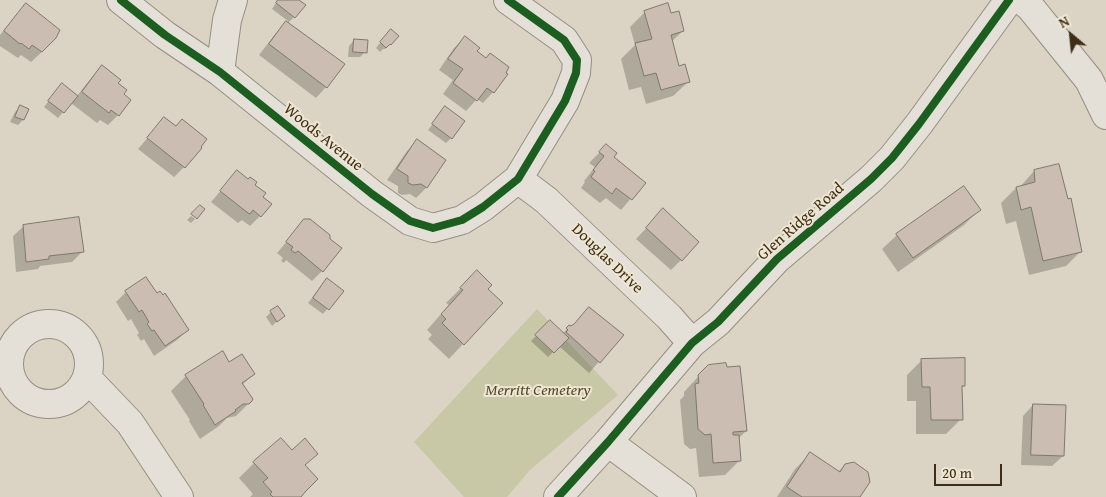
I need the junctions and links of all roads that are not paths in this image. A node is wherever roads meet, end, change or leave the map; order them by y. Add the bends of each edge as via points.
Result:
1 (121, 0) edge
2 (232, 0) edge
3 (508, 0) edge
4 (1009, 0) edge
5 (1022, 0) edge
6 (220, 72) junction
7 (1106, 115) edge
8 (518, 179) junction
9 (692, 343) junction
10 (87, 378) dead end
11 (608, 442) junction
12 (179, 497) edge
13 (558, 497) edge
14 (682, 497) edge

1 - 6 street, Woods Avenue
2 - 6 street via 226,20
3 - 8 street via 564,40 577,60 576,73 565,101
4 - 9 street, Glen Ridge Road via 892,158 776,259 718,322
5 - 7 street via 1089,80
6 - 8 street, Woods Avenue via 410,221 434,228 462,220
8 - 9 street, Douglas Drive via 546,200
9 - 11 street, Glen Ridge Road
10 - 12 street via 130,423
11 - 13 street, Glen Ridge Road
11 - 14 street

